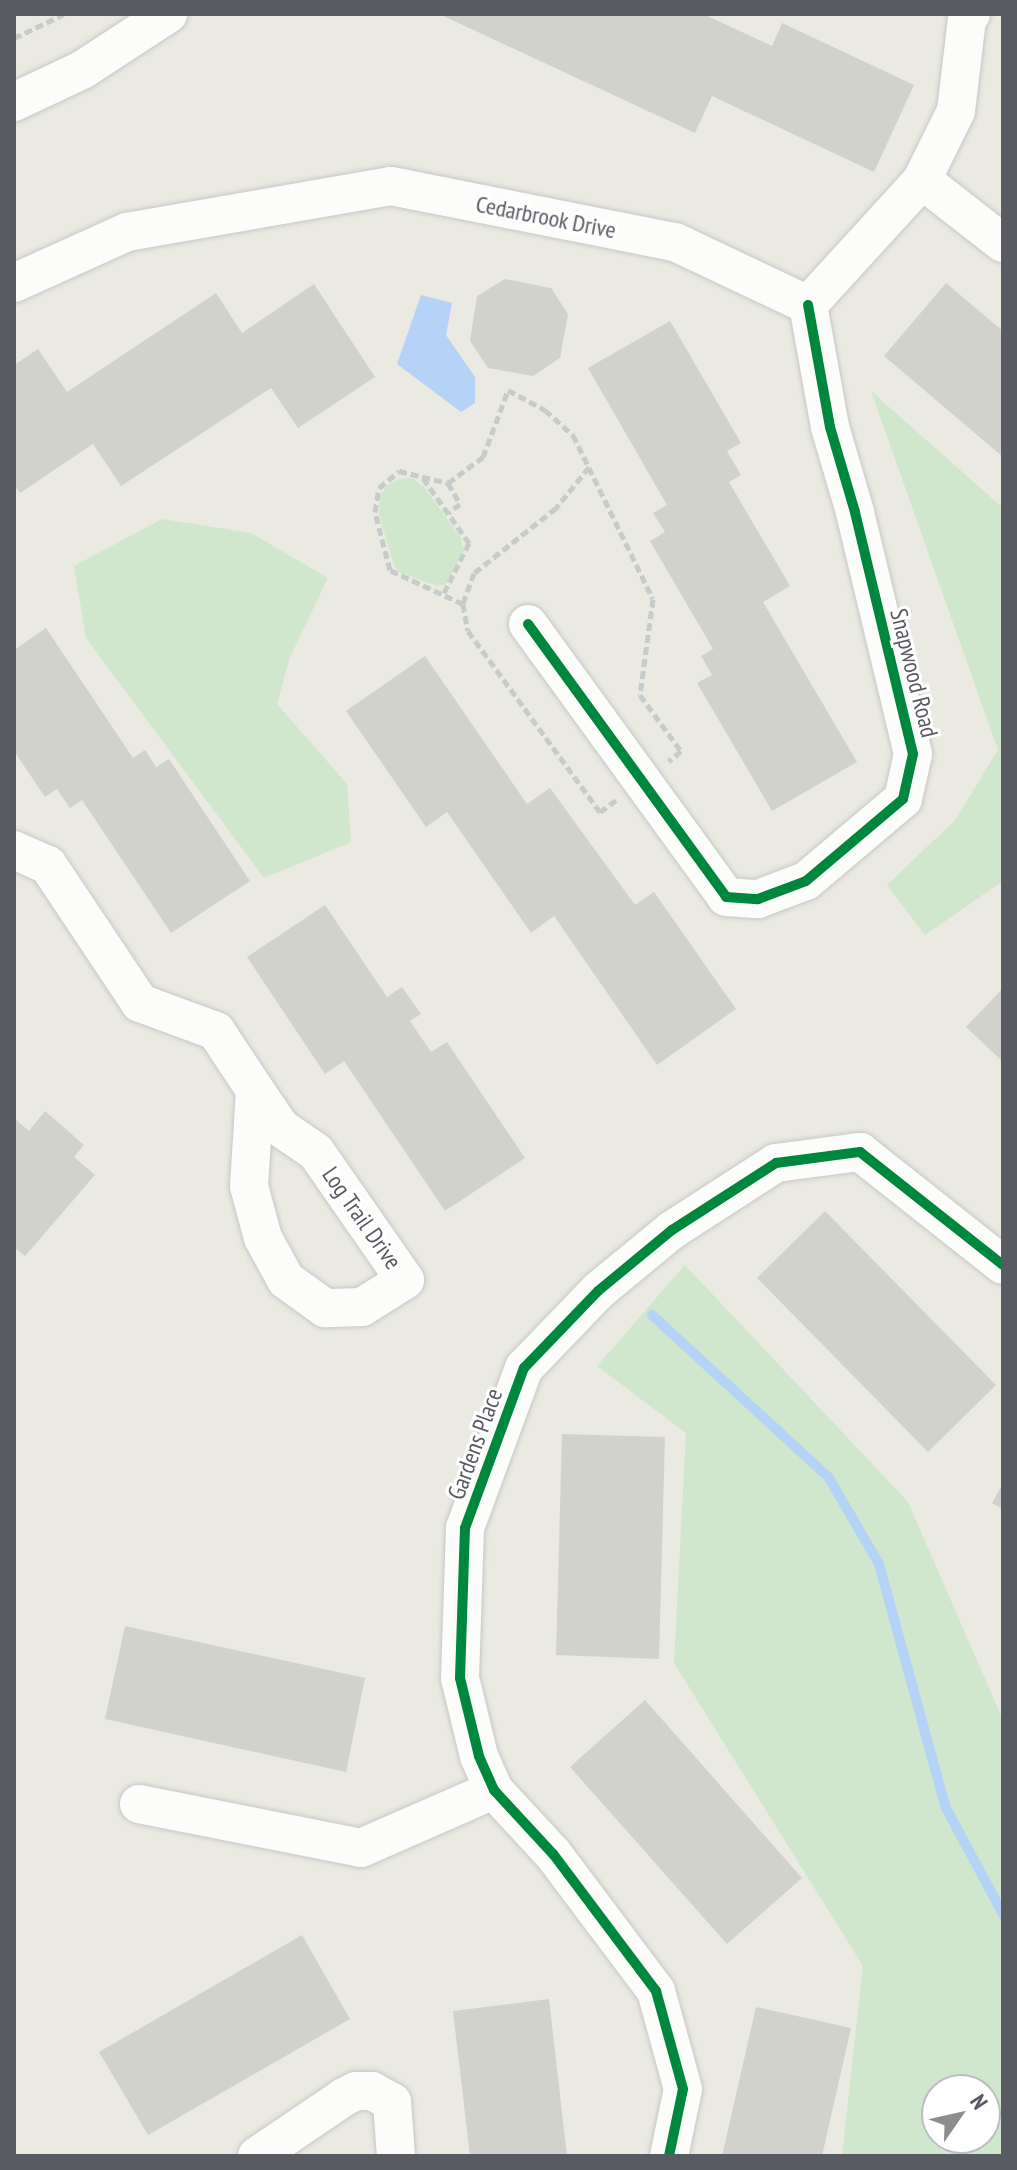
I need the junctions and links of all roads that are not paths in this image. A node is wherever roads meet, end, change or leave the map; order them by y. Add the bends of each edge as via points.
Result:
1 (168, 14) edge
2 (963, 16) edge
3 (14, 102) edge
4 (922, 180) junction
5 (1003, 243) edge
6 (14, 283) edge
7 (808, 305) junction
8 (528, 624) dead end
9 (14, 850) edge
10 (255, 1090) junction
11 (1003, 1265) edge
12 (494, 1790) junction
13 (139, 1804) dead end
14 (257, 2156) edge
15 (396, 2156) edge
16 (669, 2156) edge

1 - 3 street via 82,70
2 - 4 street via 956,111
4 - 5 street
4 - 7 street
6 - 7 street, Cedarbrook Drive via 127,232 391,186 675,242
7 - 8 street, Snapwood Road via 830,427 913,754 903,799 806,881 758,899 726,897
9 - 10 street, Log Trail Drive via 48,865 140,1003 216,1031
10 - 10 street, Log Trail Drive via 281,1128 316,1152 405,1280 362,1307 325,1308 286,1280 263,1238 249,1186
11 - 12 street, Gardens Place via 860,1152 776,1163 672,1230 598,1291 524,1368 465,1528 460,1678 479,1756
12 - 13 street via 361,1848
12 - 16 street, Gardens Place via 553,1854 656,1991 683,2089
14 - 15 street via 344,2097 372,2091 392,2102

